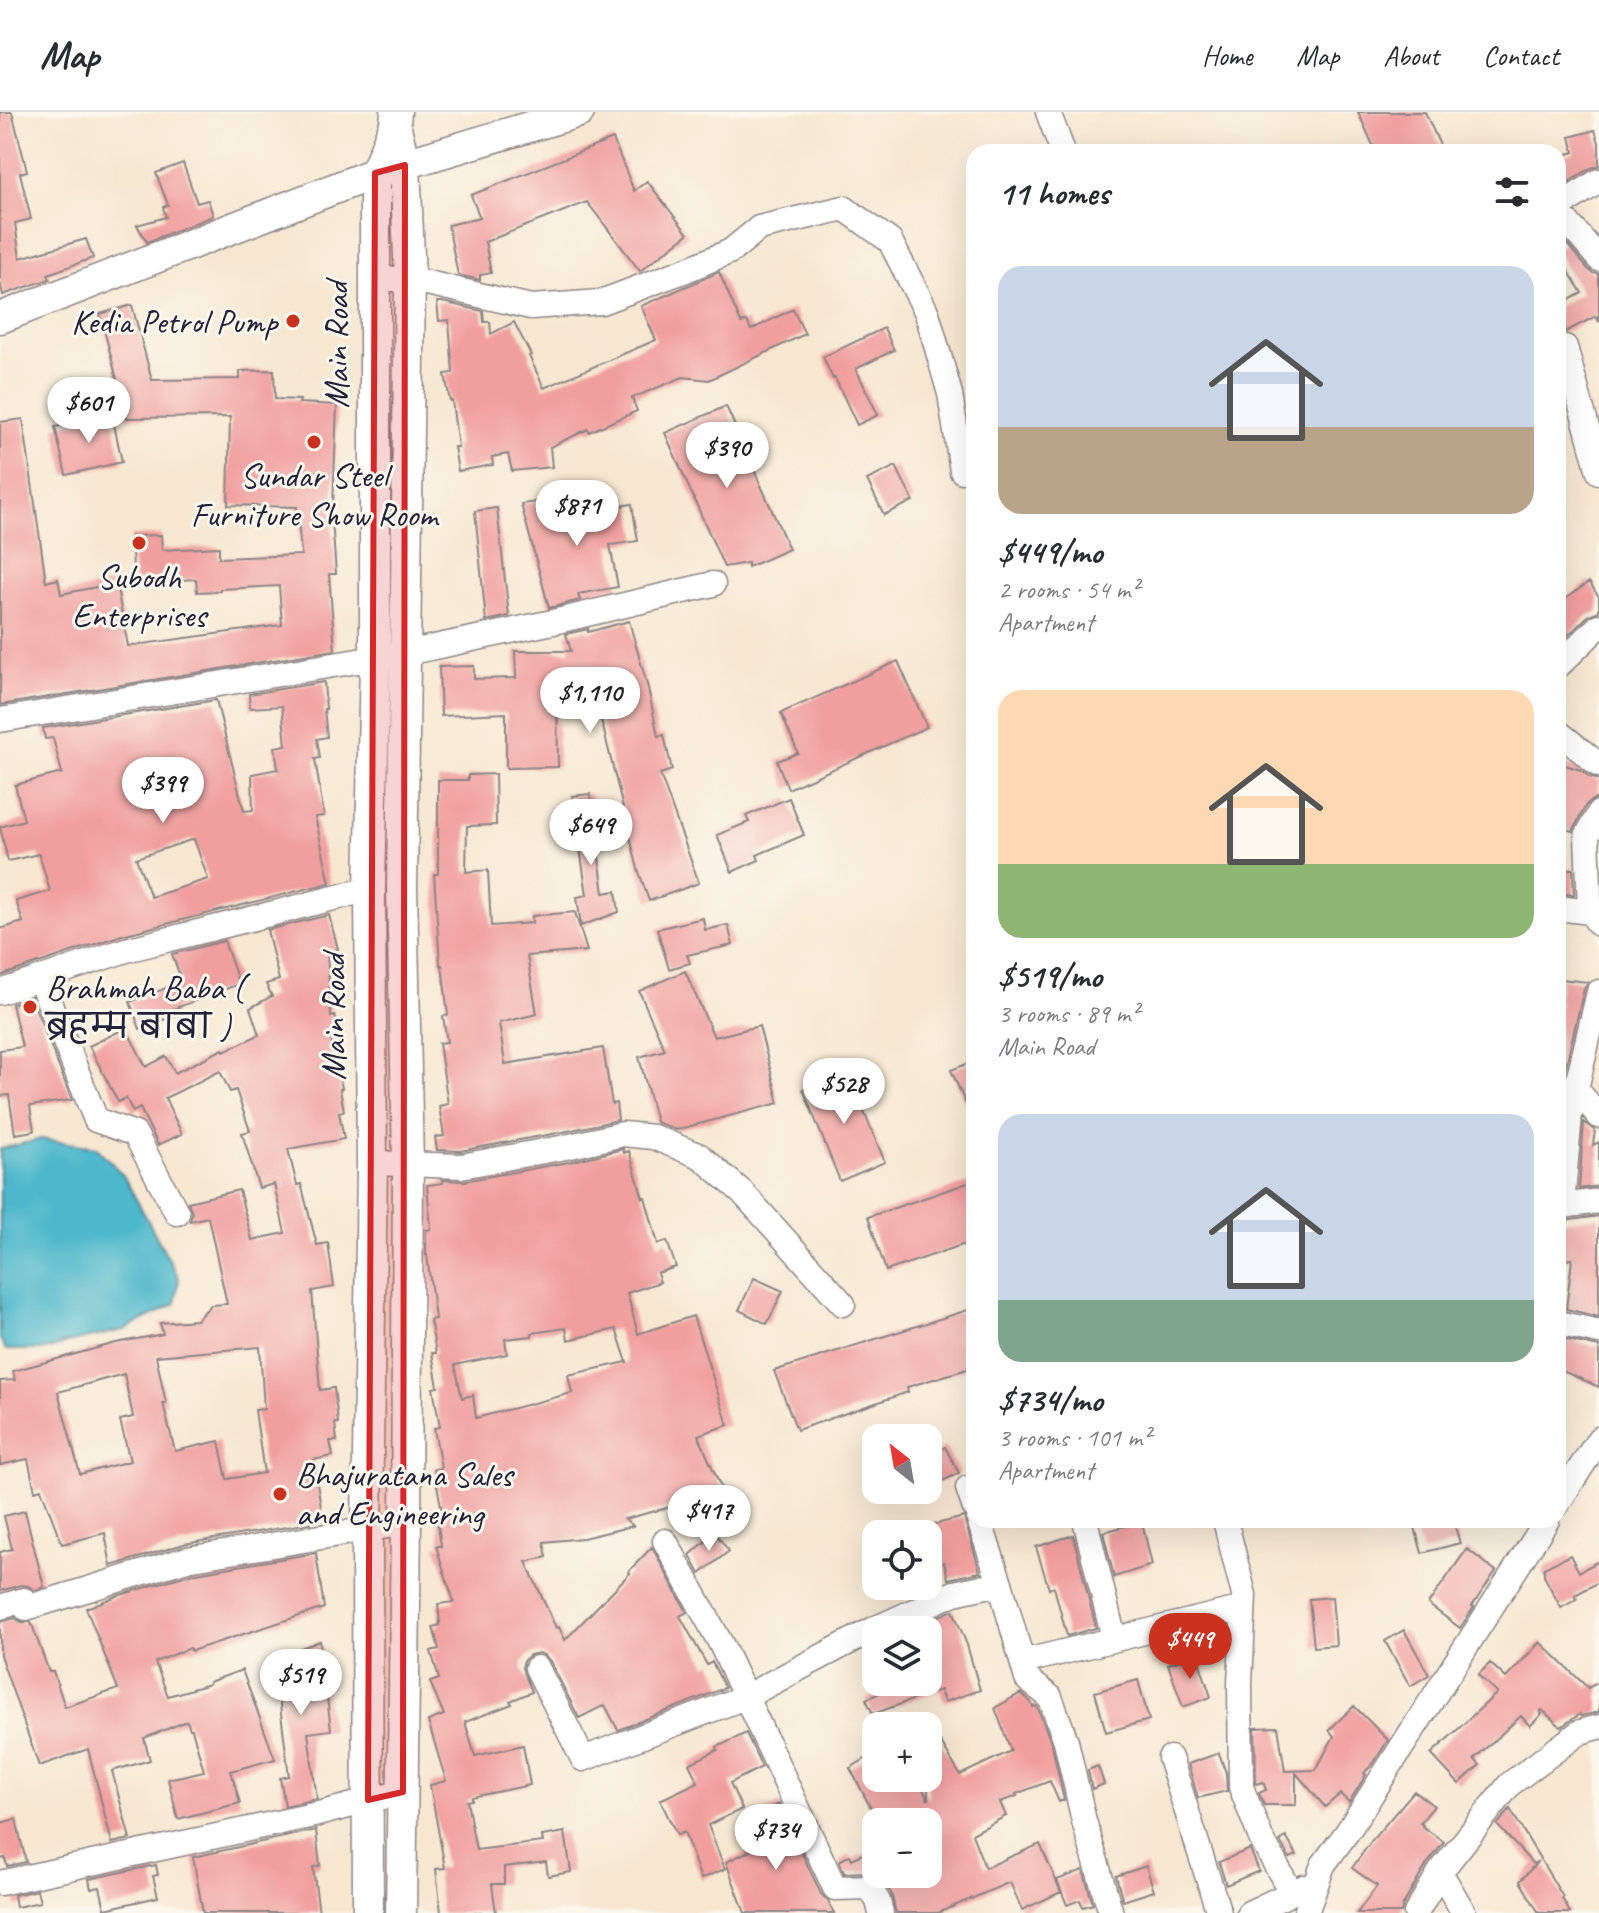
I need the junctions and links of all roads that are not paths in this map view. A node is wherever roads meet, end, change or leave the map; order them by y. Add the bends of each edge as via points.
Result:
1 (579, 112) edge
2 (1048, 112) edge
3 (395, 118) edge
4 (1060, 144) edge
5 (405, 165) junction
6 (375, 173) junction
7 (1599, 181) edge
8 (1566, 204) edge
9 (1566, 219) edge
10 (1599, 259) edge
11 (374, 279) junction
12 (410, 279) junction
13 (0, 318) edge
14 (1566, 351) edge
15 (962, 471) dead end
16 (1599, 472) edge
17 (713, 584) dead end
18 (1599, 626) edge
19 (406, 653) junction
20 (375, 658) junction
21 (1566, 658) edge
22 (0, 720) edge
23 (1566, 738) edge
24 (1599, 765) edge
25 (1599, 813) edge
26 (370, 889) junction
27 (1566, 910) edge
28 (1594, 918) edge
29 (40, 979) junction
30 (0, 992) edge
31 (1599, 992) edge
32 (1576, 1089) junction
33 (1566, 1110) edge
34 (1599, 1116) edge
35 (372, 1163) junction
36 (408, 1163) junction
37 (1599, 1201) edge
38 (1566, 1205) edge
39 (177, 1213) dead end
40 (843, 1304) dead end
41 (1566, 1325) edge
42 (1599, 1332) edge
43 (1599, 1439) edge
44 (1566, 1491) edge
45 (406, 1523) junction
46 (982, 1528) edge
47 (1087, 1528) edge
48 (1227, 1528) edge
49 (1542, 1528) edge
50 (367, 1529) junction
51 (665, 1541) dead end
52 (1000, 1583) junction
53 (0, 1607) edge
54 (1243, 1608) junction
55 (1114, 1639) junction
56 (1022, 1662) junction
57 (537, 1668) dead end
58 (745, 1697) junction
59 (1599, 1727) edge
60 (1170, 1758) dead end
61 (403, 1792) junction
62 (368, 1800) junction
63 (1440, 1872) junction
64 (0, 1883) edge
65 (1308, 1901) edge
66 (368, 1913) edge
67 (401, 1913) edge
68 (881, 1913) edge
69 (1111, 1913) edge
70 (1219, 1913) edge
71 (1249, 1913) edge
72 (1416, 1913) edge
73 (1464, 1913) edge

1 - 5 main road
2 - 4 street
3 - 5 main road, Main Road
3 - 6 main road, Main Road
5 - 6 main road
5 - 12 main road, Main Road
6 - 11 main road, Main Road
6 - 13 main road
7 - 8 street
9 - 10 street
11 - 12 street
11 - 20 main road, Main Road
12 - 15 street via 531,307 601,302 731,251 759,228 844,208 890,241 927,313 950,394
12 - 19 main road, Main Road
14 - 16 street
17 - 19 street
18 - 21 street
19 - 20 street
19 - 36 main road, Main Road via 402,888
20 - 22 street
20 - 26 main road, Main Road
23 - 24 street
25 - 28 street via 1587,836
26 - 29 street via 126,950
26 - 35 main road, Main Road
27 - 28 street
29 - 30 street
29 - 39 street via 96,1120 135,1134
31 - 32 street
32 - 33 street
32 - 34 street
35 - 36 street
35 - 50 main road, Main Road
36 - 40 street via 461,1166 623,1134 653,1137 700,1156 742,1192
36 - 45 main road, Main Road
37 - 38 street
41 - 42 street
43 - 44 street
45 - 50 street
45 - 61 main road, Main Road
46 - 52 street
47 - 55 street
48 - 54 street
49 - 65 street via 1323,1865
50 - 53 street via 187,1559 26,1608 24,1600
50 - 62 main road, Main Road
51 - 58 street
52 - 56 street
52 - 58 street via 954,1593
54 - 55 street
54 - 65 street via 1241,1787 1261,1838
55 - 56 street
56 - 69 street via 1027,1679 1050,1697 1066,1741
57 - 58 street via 583,1759
58 - 68 street via 835,1888 869,1887
59 - 63 street via 1580,1732 1510,1784
60 - 70 street
61 - 62 street
61 - 67 main road, Main Road
62 - 64 street
62 - 66 main road, Main Road
63 - 72 street
63 - 73 street
65 - 71 street

